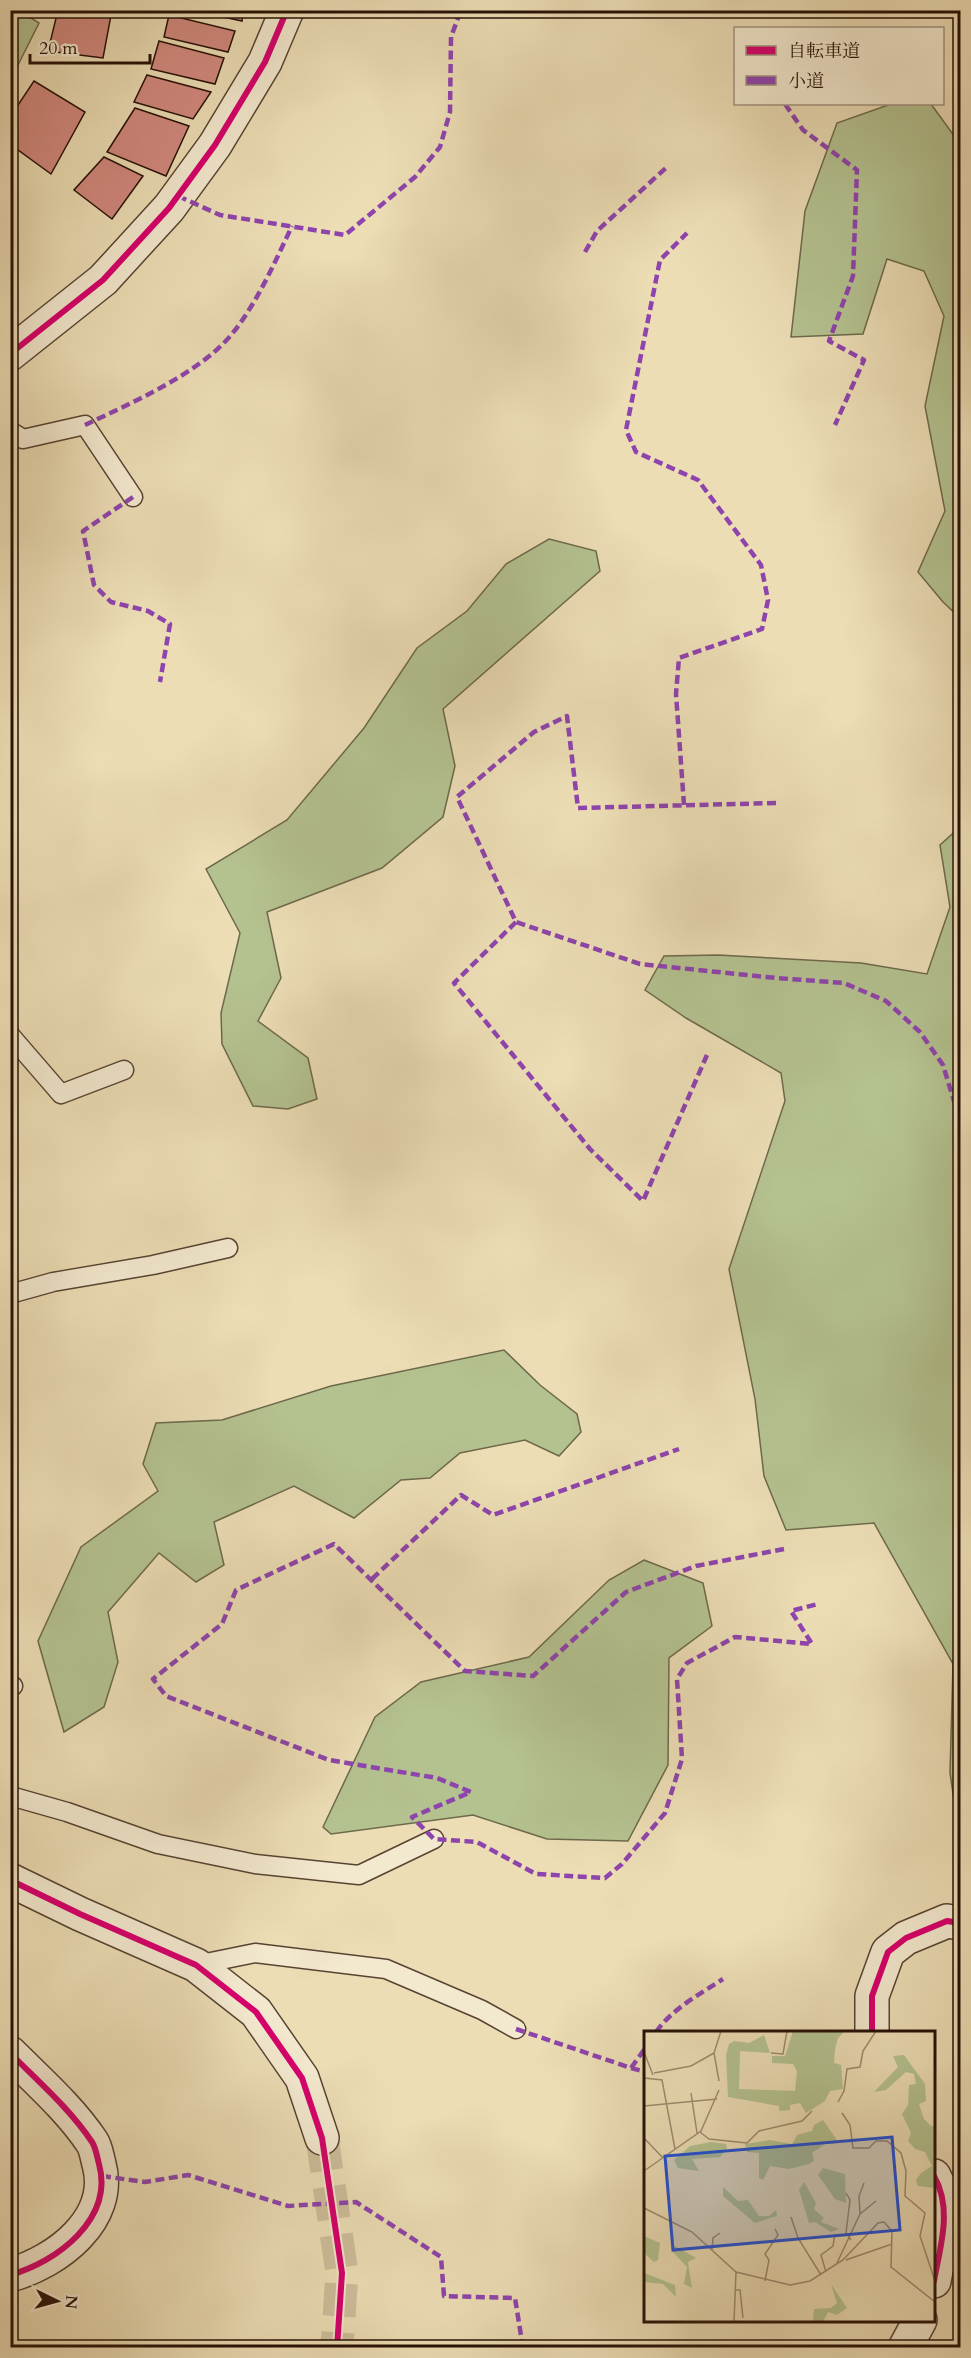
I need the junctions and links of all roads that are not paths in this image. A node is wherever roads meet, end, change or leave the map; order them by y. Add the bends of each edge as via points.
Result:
1 (287, 10) edge
2 (10, 354) edge
3 (10, 431) edge
4 (133, 497) dead end
5 (10, 1035) edge
6 (124, 1070) dead end
7 (228, 1248) dead end
8 (10, 1294) edge
9 (10, 1799) edge
10 (434, 1839) dead end
11 (10, 1880) edge
12 (960, 1923) edge
13 (196, 1965) junction
14 (516, 2029) dead end
15 (872, 2031) edge
16 (10, 2053) edge
17 (322, 2138) tunnel mouth
18 (935, 2179) edge
19 (935, 2271) edge
20 (10, 2275) edge
21 (919, 2322) edge
22 (904, 2348) edge

1 - 2 street via 265,62 215,145 170,208 103,280
3 - 4 lane via 23,439 85,425
5 - 6 lane via 61,1094
7 - 8 lane
9 - 10 lane via 67,1812 158,1844 255,1864 359,1875
11 - 13 street
12 - 15 street via 947,1921 906,1938 888,1952 872,1996
13 - 14 lane via 255,1953 386,1969 482,2010
13 - 17 street via 256,2012 302,2078
16 - 20 street via 93,2144 102,2176 96,2206 80,2234 56,2256
18 - 19 street via 941,2189 945,2218
21 - 22 street

